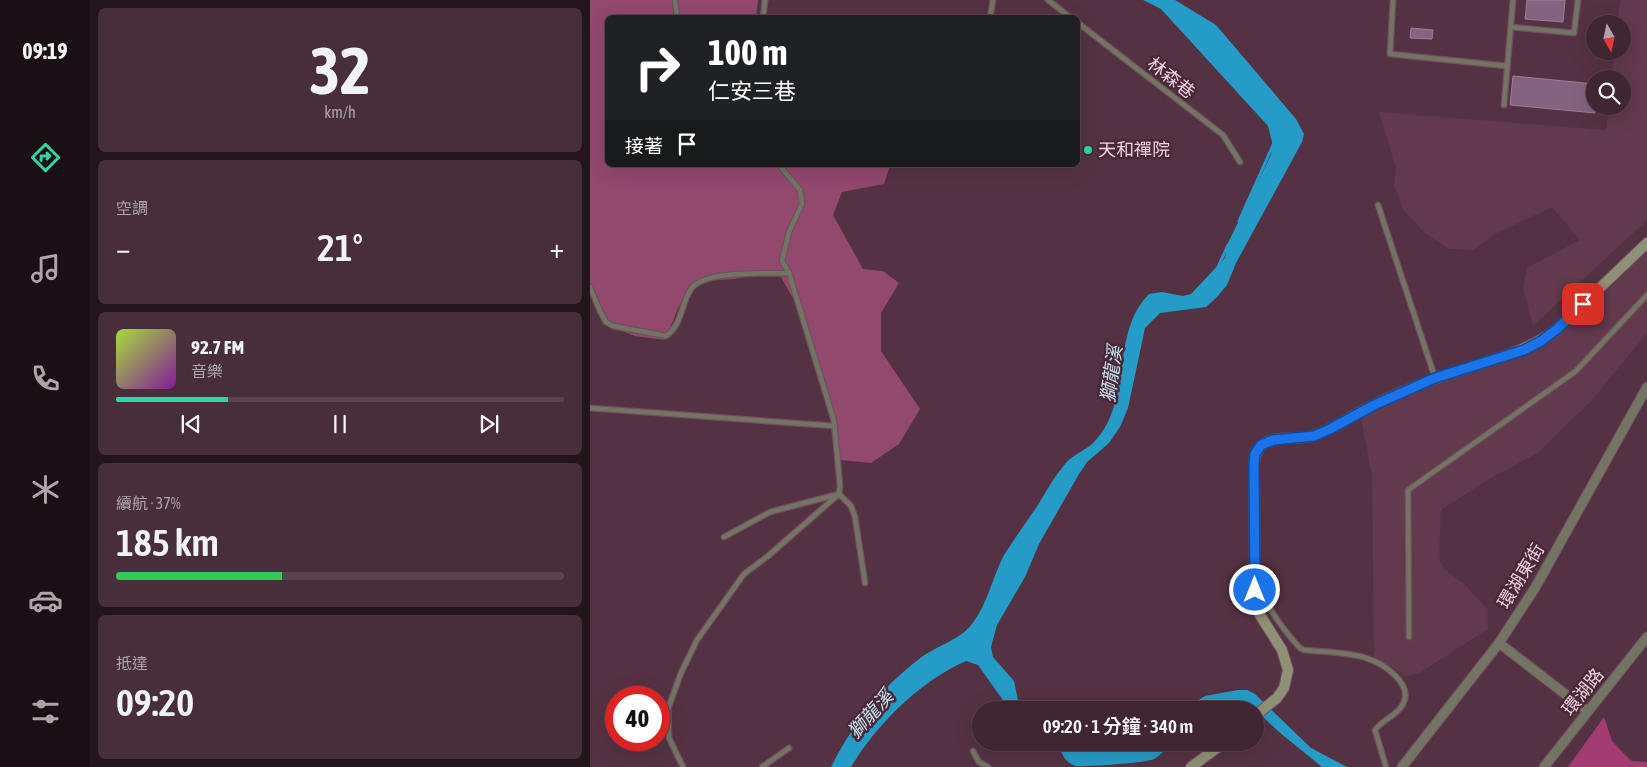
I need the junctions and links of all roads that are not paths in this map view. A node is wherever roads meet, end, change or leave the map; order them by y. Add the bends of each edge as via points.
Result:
1 (675, 0) edge
2 (765, 0) edge
3 (993, 0) edge
4 (1048, 0) edge
5 (1393, 0) edge
6 (1514, 0) edge
7 (1578, 0) edge
8 (677, 15) edge
9 (763, 15) edge
10 (990, 15) edge
11 (1067, 15) edge
12 (1080, 25) edge
13 (1511, 27) junction
14 (1507, 66) junction
15 (1504, 105) dead end
16 (1240, 162) dead end
17 (780, 167) edge
18 (1378, 205) dead end
19 (1647, 243) edge
20 (789, 273) junction
21 (590, 287) edge
22 (1647, 295) edge
23 (1435, 378) junction
24 (1647, 387) edge
25 (590, 408) edge
26 (835, 426) junction
27 (839, 494) junction
28 (724, 538) dead end
29 (1255, 578) junction
30 (865, 583) dead end
31 (1408, 637) dead end
32 (1647, 637) edge
33 (1499, 643) junction
34 (1264, 709) edge
35 (1587, 711) junction
36 (789, 748) dead end
37 (973, 751) dead end
38 (1213, 751) edge
39 (683, 767) edge
40 (762, 767) edge
41 (988, 767) edge
42 (1191, 767) edge
43 (1386, 767) edge
44 (1402, 767) edge
45 (1544, 767) edge

1 - 8 lane
2 - 9 lane
3 - 10 lane
4 - 11 lane
5 - 14 lane via 1390,54
6 - 13 lane
7 - 13 lane via 1574,33
12 - 16 lane, 林森巷 via 1223,135
13 - 14 lane
14 - 15 lane
17 - 20 lane via 800,190 802,204 789,232 782,261
18 - 23 lane
19 - 23 street via 1541,341 1524,350
20 - 21 lane via 718,276 704,280 692,288 678,326 666,336 606,322
20 - 26 lane
22 - 31 lane via 1576,371 1408,490
23 - 29 street via 1322,433 1273,440 1261,445 1254,463
24 - 33 street, 環湖東街 via 1535,588
25 - 26 lane
26 - 27 lane
27 - 28 lane via 770,512
27 - 30 lane via 851,506 855,517
27 - 39 lane via 744,574 697,640 668,709 669,738
29 - 34 street via 1260,615 1282,650 1288,670 1284,688
29 - 43 lane via 1270,611 1300,648 1366,658 1380,665 1403,685 1403,705 1375,730
32 - 35 street, 環湖路
33 - 35 street
33 - 44 street, 環湖東街
35 - 45 street, 環湖路
36 - 40 lane
37 - 41 lane via 979,762
38 - 42 street

